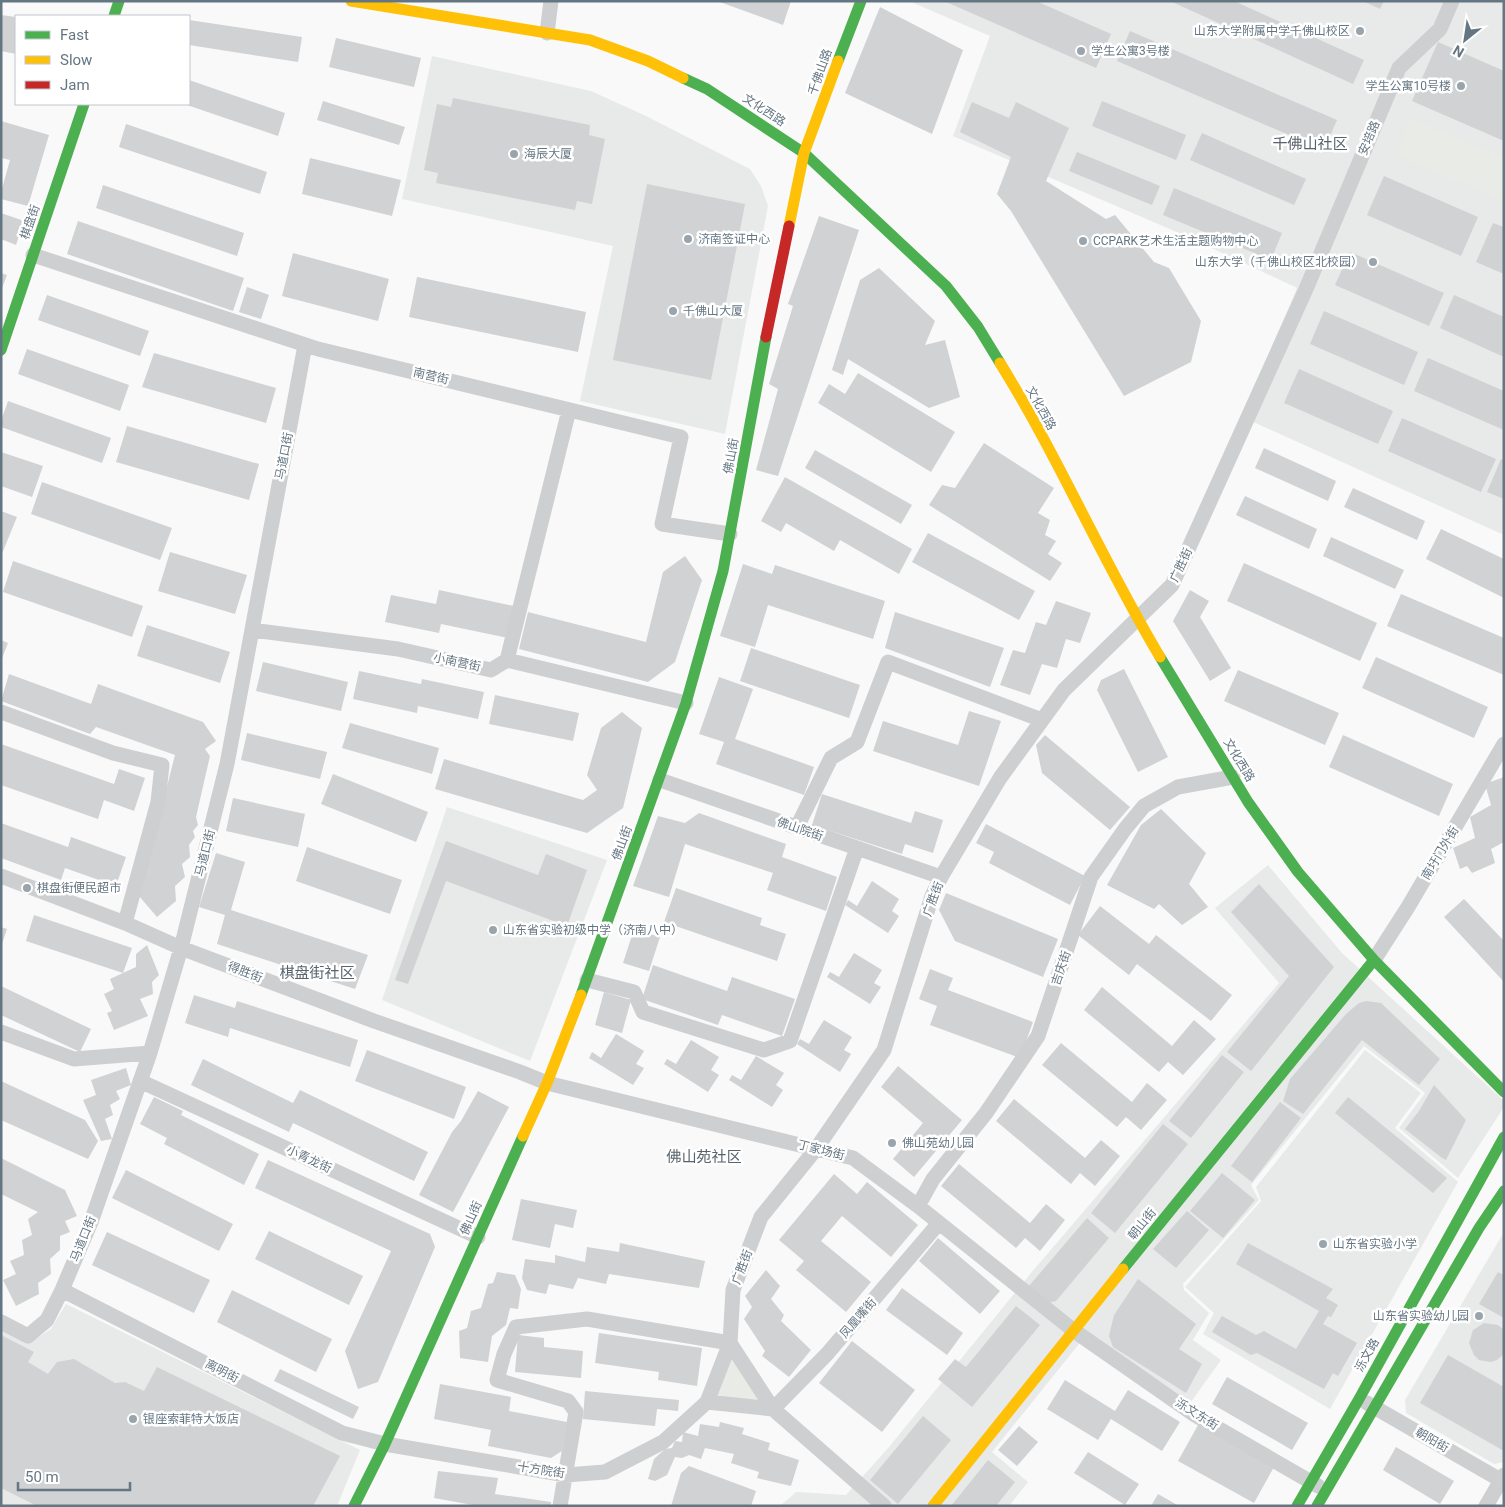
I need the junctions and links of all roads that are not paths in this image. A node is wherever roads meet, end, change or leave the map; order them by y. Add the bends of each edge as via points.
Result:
1 (119, 1) edge
2 (351, 1) edge
3 (551, 1) edge
4 (861, 1) edge
5 (1452, 1) edge
6 (114, 15) edge
7 (547, 34) junction
8 (84, 105) edge
9 (804, 153) junction
10 (33, 254) junction
11 (1306, 289) joint
12 (305, 345) junction
13 (1, 350) edge
14 (569, 410) junction
15 (730, 534) junction
16 (1138, 620) junction
17 (252, 630) junction
18 (508, 660) junction
19 (686, 703) junction
20 (1, 712) edge
21 (1042, 720) junction
22 (1504, 744) edge
23 (1233, 777) junction
24 (660, 780) junction
25 (797, 827) junction
26 (857, 848) junction
27 (1, 876) edge
28 (941, 877) junction
29 (125, 923) junction
30 (181, 948) junction
31 (1374, 960) junction
32 (587, 980) junction
33 (1, 1032) edge
34 (150, 1053) junction
35 (140, 1081) junction
36 (547, 1083) junction
37 (1504, 1092) edge
38 (1504, 1137) edge
39 (816, 1149) junction
40 (1504, 1191) edge
41 (918, 1206) junction
42 (939, 1223) junction
43 (478, 1237) junction
44 (62, 1290) junction
45 (1, 1322) edge
46 (1073, 1330) junction
47 (730, 1343) junction
48 (1359, 1398) junction
49 (707, 1402) junction
50 (1374, 1406) junction
51 (773, 1409) junction
52 (385, 1444) junction
53 (566, 1475) junction
54 (1503, 1479) edge
55 (1311, 1482) junction
56 (1326, 1490) junction
57 (354, 1506) edge
58 (560, 1506) edge
59 (884, 1506) edge
60 (933, 1506) edge
61 (1297, 1506) edge
62 (1317, 1506) edge
63 (1486, 1506) edge

1 - 6 main road
2 - 7 main road, 文化西路
3 - 7 street
4 - 9 main road, 千佛山路
5 - 11 street, 安培路 via 1440,29 1398,68
7 - 9 main road, 文化西路 via 590,40 648,61 707,89
8 - 10 main road, 棋盘街
9 - 15 main road, 佛山街
9 - 16 main road, 文化西路 via 946,286 978,327 1053,457
10 - 12 street, 南营街
10 - 13 main road, 棋盘街
11 - 16 street, 广胜街 via 1172,585
12 - 14 street, 南营街
12 - 17 street, 马道口街
14 - 15 street, 南营街 via 681,437 662,524
14 - 18 street
15 - 19 main road, 佛山街 via 723,572
16 - 21 street, 广胜街 via 1064,690
16 - 23 main road, 文化西路
17 - 18 street, 小南营街 via 398,649 491,670
17 - 30 street, 马道口街 via 227,764
18 - 19 street
19 - 24 main road, 佛山街
20 - 29 street via 113,753 162,765 158,802
21 - 25 street via 888,662 857,742 831,758
21 - 28 street, 广胜街 via 1000,778
22 - 31 street, 南圩门外街
23 - 31 main road, 文化西路 via 1298,872
23 - 41 street, 吉庆街 via 1178,787 1144,806 1125,830 1091,877 1038,1036 986,1113 933,1178
24 - 25 street, 佛山院街
24 - 32 main road, 佛山街
25 - 26 street, 佛山院街
26 - 28 street, 佛山院街
26 - 32 street via 790,1041 764,1050 643,1012 634,992
27 - 29 street, 得胜街
28 - 39 street, 广胜街 via 932,896 884,1050
29 - 30 street, 得胜街
30 - 34 street, 马道口街
30 - 36 street, 得胜街
31 - 37 main road, 文化西路
31 - 46 main road, 朝山街
32 - 36 main road, 佛山街
33 - 34 street via 74,1059
34 - 35 street, 马道口街
35 - 43 street, 小青龙街
35 - 44 street, 马道口街 via 91,1222
36 - 39 street, 丁家场街
36 - 43 main road, 佛山街
38 - 48 main road, 泺文路
39 - 41 street, 丁家场街 via 853,1158
39 - 47 street, 广胜街 via 761,1217 733,1290
40 - 50 main road
41 - 42 street, 丁家场街
42 - 46 street, 丁家场街
42 - 51 street, 凤凰嘴街 via 827,1354
43 - 52 main road, 佛山街
44 - 45 street, 马道口街 via 47,1320 28,1336
44 - 52 street, 离明街 via 342,1433
46 - 55 street, 泺文东街 via 1195,1415
46 - 60 main road, 朝山街
47 - 49 street, 十方院街
47 - 51 street
47 - 53 street via 586,1319 516,1327 497,1380 568,1401 576,1412
48 - 50 street, 朝阳街
48 - 55 main road, 泺文路
49 - 51 street
49 - 53 street, 十方院街 via 663,1442 605,1472
50 - 54 street, 朝阳街
50 - 56 main road
51 - 59 street
52 - 53 street, 十方院街
52 - 57 main road, 佛山街
53 - 58 street
54 - 63 street
55 - 56 street, 泺文东街
55 - 61 main road, 泺文路
56 - 62 main road

